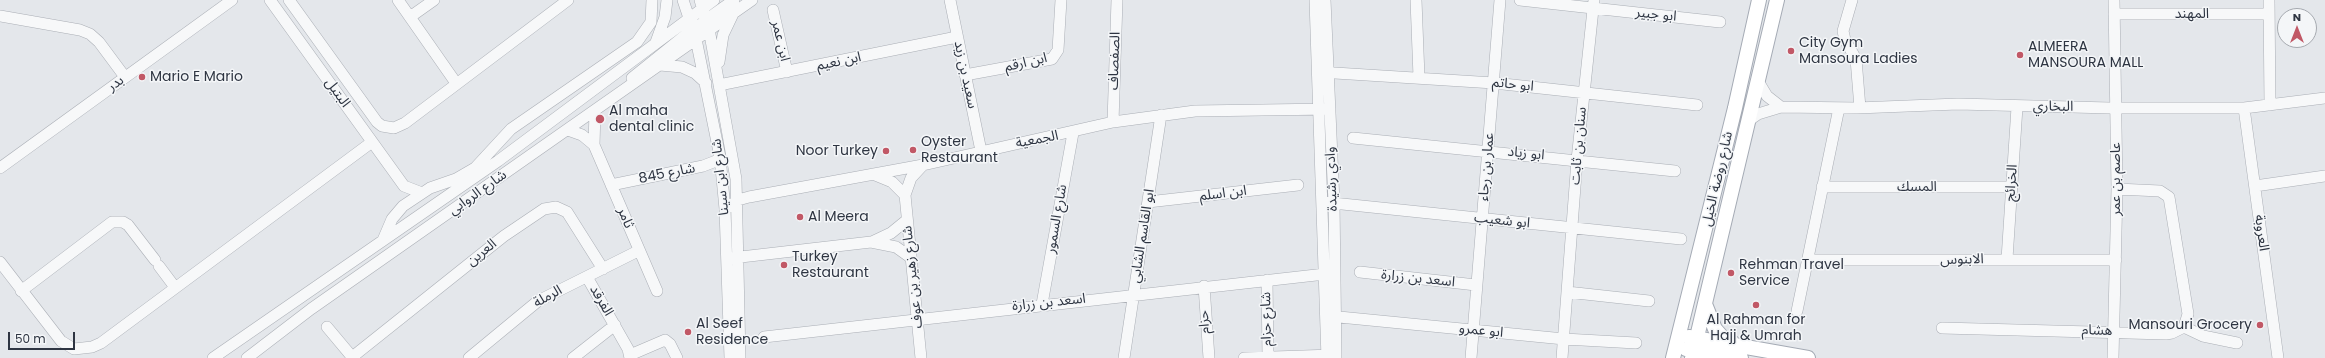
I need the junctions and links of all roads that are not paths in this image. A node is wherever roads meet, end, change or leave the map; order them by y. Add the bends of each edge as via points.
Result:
1 (232, 0) edge
2 (270, 0) edge
3 (289, 0) edge
4 (398, 0) edge
5 (434, 0) edge
6 (568, 0) edge
7 (652, 0) edge
8 (667, 0) edge
9 (683, 0) edge
10 (714, 0) edge
11 (734, 0) edge
12 (752, 0) edge
13 (950, 0) edge
14 (1061, 0) edge
15 (1118, 0) edge
16 (1315, 0) edge
17 (1325, 0) edge
18 (1416, 0) edge
19 (1500, 0) edge
20 (1520, 0) edge
21 (1758, 0) edge
22 (1777, 0) edge
23 (1852, 0) edge
24 (2114, 0) edge
25 (2269, 0) edge
26 (701, 4) edge
27 (1594, 4) edge
28 (773, 10) dead end
29 (734, 12) junction
30 (2114, 14) junction
31 (2269, 14) junction
32 (0, 16) edge
33 (690, 16) junction
34 (410, 17) junction
35 (707, 18) junction
36 (1720, 22) dead end
37 (709, 30) junction
38 (695, 34) junction
39 (957, 37) junction
40 (656, 43) junction
41 (660, 65) junction
42 (787, 72) junction
43 (1324, 72) junction
44 (615, 74) junction
45 (965, 75) junction
46 (125, 77) junction
47 (1419, 77) junction
48 (580, 80) junction
49 (719, 80) junction
50 (1758, 81) junction
51 (706, 82) junction
52 (456, 83) junction
53 (1494, 83) junction
54 (1584, 93) junction
55 (613, 98) junction
56 (2325, 98) edge
57 (1697, 105) dead end
58 (2270, 105) junction
59 (1781, 107) junction
60 (2017, 107) junction
61 (1839, 108) junction
62 (1858, 108) junction
63 (2116, 108) junction
64 (2244, 108) junction
65 (1325, 109) junction
66 (595, 111) junction
67 (1161, 115) junction
68 (1114, 122) junction
69 (1748, 122) junction
70 (568, 130) junction
71 (1073, 133) junction
72 (1353, 138) dead end
73 (372, 142) junction
74 (594, 145) junction
75 (1489, 150) junction
76 (981, 151) junction
77 (720, 157) junction
78 (1577, 160) junction
79 (923, 165) junction
80 (0, 168) edge
81 (1675, 171) dead end
82 (874, 175) junction
83 (2325, 176) edge
84 (611, 185) junction
85 (1298, 185) dead end
86 (404, 186) junction
87 (2255, 186) junction
88 (1822, 187) junction
89 (2012, 187) junction
90 (2117, 189) junction
91 (422, 193) junction
92 (905, 195) junction
93 (738, 200) junction
94 (1148, 202) junction
95 (1328, 202) junction
96 (403, 206) junction
97 (725, 209) junction
98 (1482, 219) junction
99 (907, 220) junction
100 (1573, 229) junction
101 (1681, 239) dead end
102 (383, 240) junction
103 (871, 242) junction
104 (638, 252) junction
105 (910, 257) junction
106 (732, 258) junction
107 (2007, 259) junction
108 (1808, 260) junction
109 (2116, 260) junction
110 (0, 262) edge
111 (603, 269) junction
112 (1329, 272) junction
113 (1360, 272) dead end
114 (587, 277) junction
115 (1267, 280) junction
116 (1476, 285) junction
117 (174, 286) junction
118 (1204, 286) junction
119 (21, 291) junction
120 (657, 291) dead end
121 (1567, 292) junction
122 (1134, 294) junction
123 (1648, 301) dead end
124 (1042, 304) junction
125 (1705, 304) junction
126 (1797, 311) dead end
127 (1331, 316) junction
128 (917, 319) junction
129 (615, 326) junction
130 (2184, 326) junction
131 (327, 327) dead end
132 (1942, 328) dead end
133 (1473, 330) junction
134 (2114, 332) junction
135 (764, 337) dead end
136 (1564, 339) junction
137 (1636, 343) dead end
138 (2237, 343) dead end
139 (1676, 347) edge
140 (1694, 349) edge
141 (1741, 354) edge
142 (630, 356) edge
143 (1268, 357) edge
144 (1332, 357) edge
145 (213, 358) edge
146 (247, 358) edge
147 (352, 358) edge
148 (469, 358) edge
149 (573, 358) edge
150 (677, 358) edge
151 (730, 358) edge
152 (740, 358) edge
153 (921, 358) edge
154 (1124, 358) edge
155 (1209, 358) edge
156 (1244, 358) edge
157 (1471, 358) edge
158 (1562, 358) edge
159 (1724, 358) edge
160 (1808, 358) edge
161 (2113, 358) edge
162 (2278, 358) edge

1 - 46 street, بدر
2 - 73 street, البتيل
3 - 52 street via 382,126 400,126
4 - 34 street
5 - 34 street
6 - 52 street
7 - 48 street, شارع الروابي via 653,14 647,29 637,42
8 - 40 street via 665,17
9 - 33 street, شارع ابن سينا
10 - 26 street, شارع الروابي
11 - 35 street
12 - 29 street
13 - 39 street, سعيد بن زيد
14 - 45 street, ابن ارقم via 1059,44 1052,59
15 - 68 street, الصفصاف
16 - 43 street, وادي رشيدة
17 - 43 street, وادي رشيدة
18 - 47 street
19 - 53 street, عمار بن رجاء
20 - 27 street, ابو جبير
21 - 139 main road, شارع روضة الخيل via 1735,108
22 - 50 main road, شارع روضة الخيل
23 - 62 street via 1843,31 1856,59
24 - 30 street, عاصم بن عمر
25 - 31 street
26 - 33 street, شارع الروابي
26 - 35 street, شارع ابن سينا
26 - 38 street via 701,19
27 - 36 street, ابو جبير
27 - 54 street, سنان بن ثابت
28 - 42 street, ابن عمر
29 - 37 street, شارع الروابي
29 - 49 street via 723,35
30 - 31 street, المهند
30 - 63 street, عاصم بن عمر
31 - 58 street
32 - 46 street via 90,34
33 - 38 street, شارع ابن سينا
33 - 40 street, شارع الروابي
34 - 52 street
35 - 37 street, شارع ابن سينا
35 - 38 street
37 - 38 street, شارع الروابي
37 - 49 street, شارع ابن سينا
38 - 41 street, شارع الروابي
38 - 51 street, شارع ابن سينا
38 - 55 street via 642,68
39 - 42 street, ابن نعيم
39 - 45 street, سعيد بن زيد
40 - 44 street, شارع الروابي
41 - 51 street via 682,67
41 - 55 street, شارع الروابي
42 - 49 street, ابن نعيم
43 - 47 street, ابو حاتم
43 - 65 street, وادي رشيدة
44 - 48 street
44 - 102 street, شارع الروابي via 498,161
45 - 76 street, سعيد بن زيد
46 - 80 street, بدر
47 - 53 street, ابو حاتم
48 - 91 street, شارع الروابي via 511,129 475,168 461,177
49 - 93 street, شارع ابن سينا
50 - 59 street via 1767,96
50 - 69 main road, شارع روضة الخيل
51 - 77 street, شارع ابن سينا
53 - 54 street, ابو حاتم
53 - 75 street, عمار بن رجاء
54 - 57 street, ابو حاتم
54 - 78 street, سنان بن ثابت
55 - 66 street, شارع الروابي
56 - 58 street, البخاري
58 - 64 street, البخاري
59 - 61 street, البخاري
59 - 69 street, البخاري via 1769,110
60 - 62 street, البخاري via 1958,104
60 - 63 street, البخاري
60 - 89 street, الخرائج
61 - 62 street, البخاري
61 - 88 street
63 - 64 street, البخاري
63 - 90 street, عاصم بن عمر
64 - 87 street, العروبة
65 - 67 street, الجمعية via 1195,111
65 - 95 street, وادي رشيدة
66 - 70 street, شارع الروابي
66 - 74 street, ثامر
67 - 68 street, الجمعية
67 - 94 street, ابو القاسم الشابي
68 - 71 street, الجمعية
69 - 125 main road, شارع روضة الخيل
70 - 74 street via 582,135
70 - 146 street, شارع الروابي via 311,309
71 - 76 street, الجمعية
71 - 124 street, شارع السمور
72 - 75 street, ابو زياد
73 - 86 street, البتيل
73 - 117 street
74 - 84 street, ثامر
75 - 78 street, ابو زياد
75 - 98 street, عمار بن رجاء
76 - 79 street, الجمعية
77 - 84 street, شارع 845 via 711,164
77 - 97 street, شارع ابن سينا
78 - 81 street, ابو زياد
78 - 100 street, سنان بن ثابت
79 - 82 street, الجمعية
79 - 92 street, شارع زهير بن عوف via 911,178
82 - 92 street via 892,182
82 - 93 street, الجمعية
83 - 87 street
84 - 104 street, ثامر
85 - 94 street, ابن اسلم
86 - 91 street
86 - 96 street
87 - 162 street, العروبة
88 - 89 street, المسك
88 - 108 street
89 - 107 street, الخرائج
90 - 109 street, عاصم بن عمر
90 - 130 street via 2160,190 2169,197 2188,314
91 - 96 street, شارع الروابي
92 - 99 street, شارع زهير بن عوف
93 - 97 street, الجمعية
93 - 106 street, شارع ابن سينا
94 - 122 street, ابو القاسم الشابي
95 - 98 street, ابو شعيب
95 - 112 street, وادي رشيدة
96 - 102 street, شارع الروابي via 392,219
97 - 106 street, شارع ابن سينا
98 - 100 street, ابو شعيب
98 - 116 street, عمار بن رجاء
99 - 103 street via 891,233
99 - 105 street, شارع زهير بن عوف
100 - 101 street, ابو شعيب
100 - 121 street, سنان بن ثابت
102 - 145 street, شارع الروابي
103 - 105 street via 896,248
103 - 106 street
104 - 111 street, الرملة
104 - 120 street, ثامر
105 - 128 street, شارع زهير بن عوف
106 - 151 street, شارع ابن سينا
106 - 152 street, شارع ابن سينا
107 - 108 street, الابنوس via 1898,262
107 - 109 street, الابنوس
108 - 126 street
109 - 134 street, عاصم بن عمر
110 - 119 street
111 - 114 street, الرملة
111 - 147 street, العرين via 567,212 556,207 544,209 504,236
112 - 115 street, اسعد بن زرارة
112 - 127 street, وادي رشيدة
113 - 116 street, اسعد بن زرارة
114 - 129 street, الفرقد
114 - 148 street, الرملة via 538,301
115 - 118 street, اسعد بن زرارة
115 - 143 street, شارع حزام
116 - 133 street, عمار بن رجاء
117 - 119 street via 101,343 83,350 74,349 61,341
117 - 119 street via 128,225 123,222 112,222
118 - 122 street, اسعد بن زرارة
118 - 155 street, حزام
121 - 123 street
121 - 136 street, سنان بن ثابت
122 - 124 street, اسعد بن زرارة
122 - 154 street, ابو القاسم الشابي
124 - 128 street, اسعد بن زرارة
125 - 140 main road, شارع روضة الخيل
125 - 141 main road via 1715,329
127 - 133 street, ابو عمرو
127 - 144 street, وادي رشيدة
128 - 135 street, اسعد بن زرارة
128 - 153 street, شارع زهير بن عوف
129 - 142 street, الفرقد
129 - 149 street, الفرقد
130 - 134 street, هشام via 2166,334
130 - 138 street via 2203,336
131 - 147 street
132 - 134 street, هشام
133 - 136 street, ابو عمرو
133 - 157 street, عمار بن رجاء
134 - 161 street, عاصم بن عمر
136 - 137 street, ابو عمرو
136 - 158 street, سنان بن ثابت
139 - 140 main road
140 - 141 main road
141 - 159 main road
141 - 160 main road
142 - 150 street via 665,340
143 - 144 street
143 - 156 street

